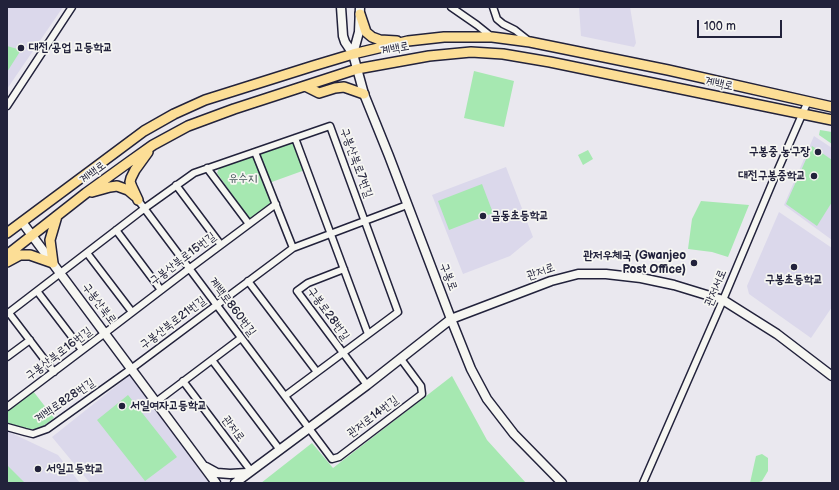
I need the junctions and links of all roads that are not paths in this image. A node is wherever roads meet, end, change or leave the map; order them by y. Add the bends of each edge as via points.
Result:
1 (72, 7) edge
2 (341, 7) edge
3 (451, 7) edge
4 (493, 7) edge
5 (360, 10) edge
6 (492, 37) junction
7 (408, 41) junction
8 (530, 42) junction
9 (353, 54) junction
10 (357, 69) junction
11 (305, 86) junction
12 (364, 94) junction
13 (808, 101) junction
14 (7, 106) edge
15 (832, 106) edge
16 (802, 114) junction
17 (832, 120) edge
18 (295, 138) junction
19 (153, 145) junction
20 (255, 152) junction
21 (207, 168) junction
22 (176, 185) junction
23 (86, 194) junction
24 (138, 200) junction
25 (276, 204) junction
26 (407, 205) junction
27 (145, 208) junction
28 (57, 216) junction
29 (365, 221) junction
30 (22, 222) junction
31 (249, 224) junction
32 (116, 230) junction
33 (7, 233) edge
34 (331, 234) junction
35 (32, 236) junction
36 (221, 245) junction
37 (293, 248) junction
38 (87, 253) junction
39 (7, 255) edge
40 (7, 262) edge
41 (53, 263) junction
42 (190, 268) junction
43 (344, 269) junction
44 (60, 273) junction
45 (248, 281) junction
46 (161, 290) junction
47 (37, 291) junction
48 (723, 300) junction
49 (217, 305) junction
50 (132, 312) junction
51 (8, 314) edge
52 (451, 319) junction
53 (105, 333) junction
54 (368, 334) junction
55 (241, 338) junction
56 (30, 340) junction
57 (82, 350) junction
58 (343, 353) junction
59 (7, 357) edge
60 (400, 359) junction
61 (212, 360) junction
62 (131, 369) junction
63 (54, 372) junction
64 (317, 372) junction
65 (832, 376) edge
66 (183, 381) junction
67 (367, 385) junction
68 (285, 396) junction
69 (156, 402) junction
70 (7, 407) edge
71 (7, 427) edge
72 (309, 428) junction
73 (280, 450) junction
74 (203, 465) junction
75 (249, 472) junction
76 (216, 483) edge
77 (235, 483) edge
78 (244, 483) edge
79 (562, 483) edge
80 (643, 483) edge

1 - 14 street
2 - 9 street, 구봉로 via 345,42
3 - 6 street
4 - 8 street via 497,19
5 - 7 main road via 366,32 372,37 380,40
5 - 9 street via 359,32
6 - 7 main road, 계백로 via 444,37
6 - 8 main road, 계백로
7 - 9 main road, 계백로
8 - 13 main road, 계백로
9 - 10 street, 구봉로
9 - 30 main road, 계백로 via 205,100 174,114 144,131
10 - 11 main road, 계백로
10 - 12 street, 구봉로
10 - 16 main road, 계백로 via 429,56 471,52 503,54
11 - 12 main road via 319,93 344,87
11 - 19 main road, 계백로 via 188,126
12 - 26 street, 구봉로
13 - 15 main road, 계백로
13 - 16 street, 관저서로
16 - 17 main road, 계백로
16 - 48 street, 관저서로
18 - 20 street, 구봉산북로7번길
18 - 29 street, 구봉산북로7번길 via 330,126
18 - 34 street
19 - 23 main road, 계백로
19 - 24 main road via 131,178 130,182
20 - 21 street, 구봉산북로7번길
20 - 25 street
21 - 22 street, 구봉산북로7번길
21 - 31 street
22 - 27 street, 구봉산북로7번길
22 - 36 street
23 - 24 main road via 117,186 128,190
23 - 28 main road, 계백로
24 - 27 street, 계백로860번길
25 - 31 street, 구봉산북로15번길
25 - 37 street
26 - 29 street, 구봉산북로21번길
26 - 52 street, 구봉로
27 - 32 street, 구봉산북로7번길
27 - 42 street, 계백로860번길
28 - 35 main road, 계백로
28 - 41 main road via 50,240
29 - 34 street, 구봉산북로21번길
29 - 54 street, 구봉로28번길 via 398,312
30 - 33 main road, 계백로
30 - 35 street, 구봉산북로
31 - 36 street, 구봉산북로15번길
32 - 38 street, 구봉산북로7번길
32 - 46 street
34 - 37 street, 구봉산북로21번길
34 - 43 street
35 - 39 main road, 계백로
35 - 41 street, 구봉산북로
36 - 42 street, 구봉산북로15번길
37 - 45 street, 구봉산북로21번길
38 - 44 street, 구봉산북로7번길
38 - 50 street
40 - 41 main road via 20,255 30,255
41 - 44 street, 구봉산북로
42 - 46 street, 구봉산북로15번길
42 - 49 street, 계백로860번길
43 - 54 street
43 - 58 street, 구봉로28번길 via 308,283 297,291
44 - 47 street, 구봉산북로7번길
44 - 53 street, 구봉산북로
45 - 49 street, 구봉산북로21번길
45 - 64 street
46 - 50 street, 구봉산북로15번길
47 - 51 street, 구봉산북로7번길
47 - 57 street
48 - 52 street, 관저로 via 641,278 583,274 552,280
48 - 65 street, 관저로 via 777,334
48 - 80 street, 관저서로
49 - 55 street, 계백로860번길
49 - 62 street, 구봉산북로21번길
50 - 53 street, 구봉산북로15번길
51 - 56 street
52 - 60 street, 관저로
52 - 79 street, 구봉로 via 487,399 514,434
53 - 57 street, 구봉산북로16번길
53 - 62 street, 구봉산북로
54 - 58 street, 구봉로28번길
55 - 61 street
55 - 68 street, 계백로860번길
56 - 59 street
56 - 63 street
57 - 63 street, 구봉산북로16번길
58 - 64 street, 구봉로28번길
58 - 67 street, 구봉로28번길
60 - 67 street, 관저로
60 - 72 street, 관저로14번길 via 422,386 422,394 351,448 332,459
61 - 66 street
61 - 73 street, 관저로
62 - 69 street, 구봉산북로
62 - 71 street, 계백로828번길 via 47,429 33,434
63 - 70 street, 구봉산북로16번길
64 - 68 street, 구봉로28번길
66 - 69 street
66 - 75 street, 관저로
67 - 72 street, 관저로
68 - 72 street, 계백로860번길
69 - 74 street, 구봉산북로
72 - 73 street, 관저로
73 - 75 street, 관저로
74 - 75 street via 217,473
74 - 76 street, 구봉산북로
75 - 77 street, 관저로
75 - 78 street

